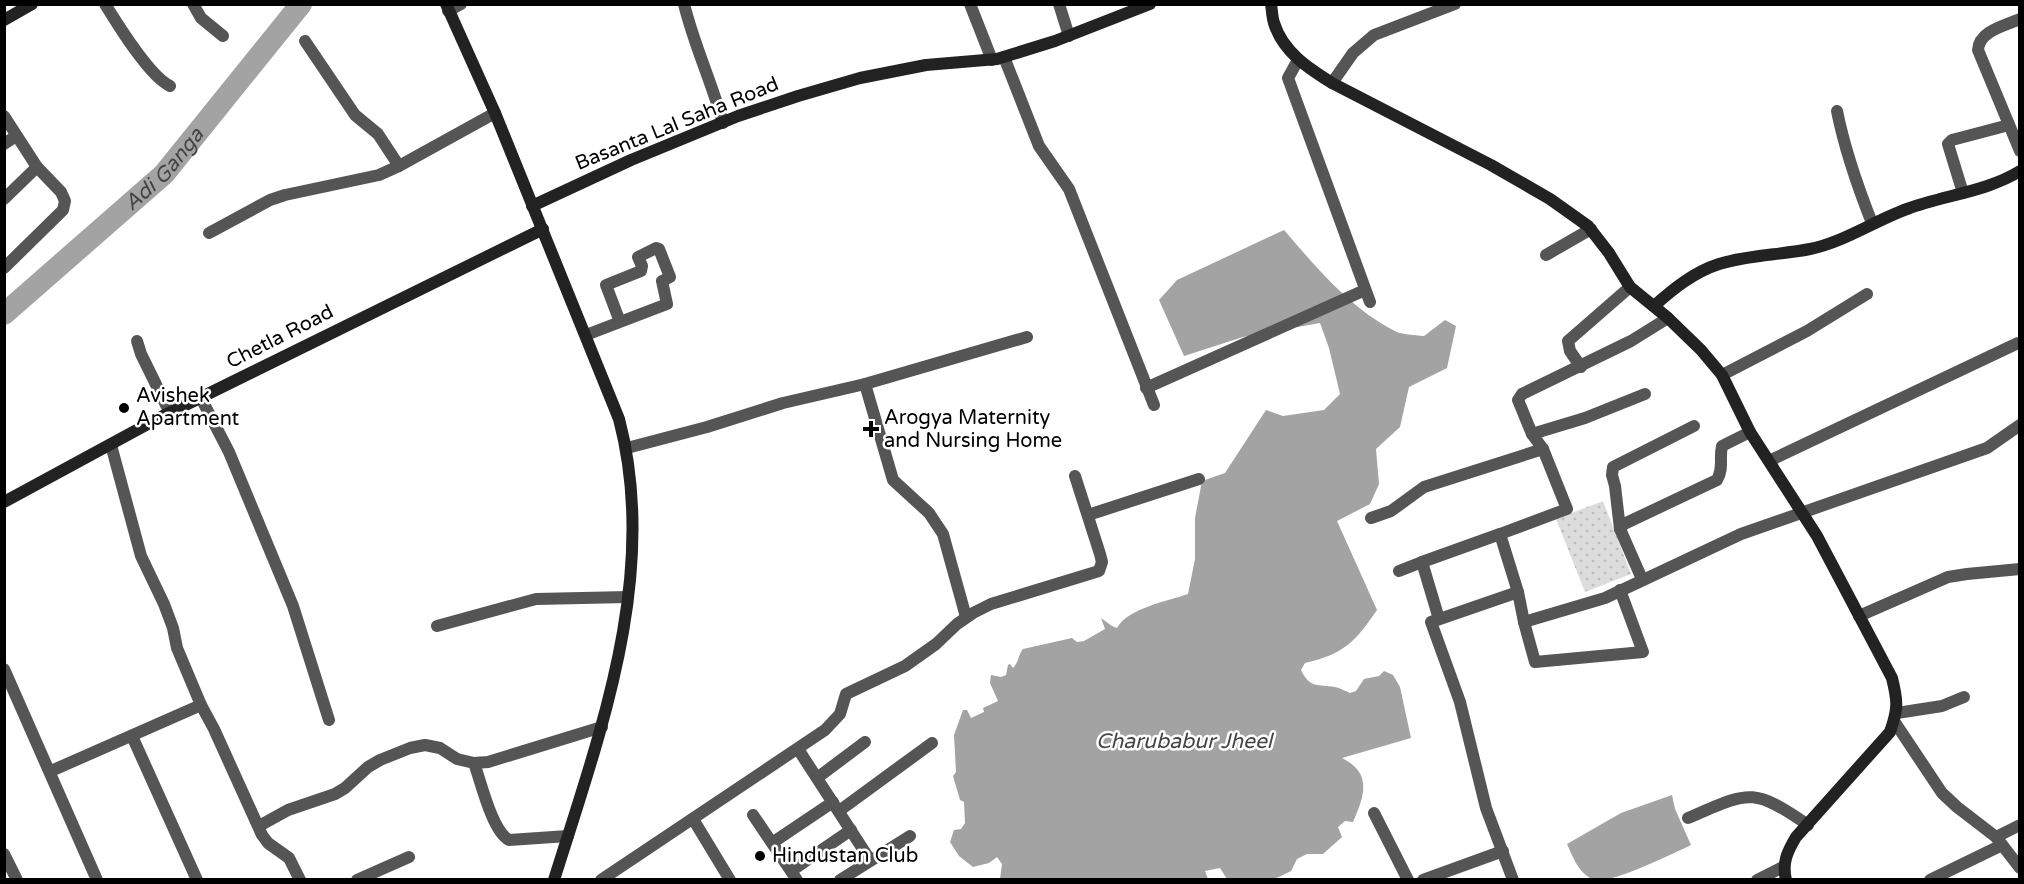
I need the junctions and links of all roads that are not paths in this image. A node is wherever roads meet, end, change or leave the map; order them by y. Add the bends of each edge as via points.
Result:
1 (105, 4) edge
2 (193, 4) edge
3 (461, 4) edge
4 (684, 4) edge
5 (970, 4) edge
6 (1059, 4) edge
7 (1150, 4) edge
8 (1455, 4) edge
9 (31, 5) edge
10 (1271, 5) edge
11 (1440, 7) edge
12 (447, 8) edge
13 (4, 20) edge
14 (2019, 20) edge
15 (223, 36) dead end
16 (1069, 36) junction
17 (305, 41) dead end
18 (998, 58) junction
19 (1298, 60) junction
20 (1332, 83) junction
21 (170, 86) dead end
22 (1837, 111) dead end
23 (495, 113) junction
24 (4, 116) edge
25 (723, 123) junction
26 (2009, 125) junction
27 (16, 136) junction
28 (4, 144) edge
29 (2019, 151) edge
30 (399, 166) junction
31 (37, 167) junction
32 (2019, 171) edge
33 (1963, 193) junction
34 (4, 199) edge
35 (532, 206) junction
36 (1872, 223) junction
37 (543, 229) junction
38 (1591, 230) junction
39 (209, 233) dead end
40 (1546, 255) dead end
41 (4, 268) edge
42 (1630, 287) junction
43 (1867, 294) dead end
44 (1654, 306) junction
45 (1668, 318) junction
46 (620, 322) junction
47 (586, 335) junction
48 (1027, 337) dead end
49 (137, 341) dead end
50 (2018, 343) dead end
51 (1581, 367) junction
52 (1722, 375) junction
53 (865, 384) junction
54 (1146, 388) junction
55 (1645, 394) dead end
56 (201, 398) junction
57 (1154, 405) dead end
58 (170, 413) junction
59 (2019, 424) edge
60 (1694, 426) dead end
61 (1750, 432) junction
62 (1532, 434) junction
63 (111, 445) junction
64 (627, 448) junction
65 (1543, 449) junction
66 (1769, 461) junction
67 (1075, 476) dead end
68 (1199, 479) dead end
69 (4, 502) edge
70 (1802, 511) junction
71 (1088, 515) junction
72 (1371, 518) dead end
73 (1620, 529) junction
74 (1500, 534) junction
75 (1422, 562) junction
76 (2019, 569) edge
77 (1400, 571) dead end
78 (1642, 579) junction
79 (1620, 590) junction
80 (1518, 592) junction
81 (628, 597) junction
82 (1859, 616) junction
83 (966, 617) junction
84 (1440, 619) junction
85 (1524, 622) junction
86 (436, 626) dead end
87 (4, 669) edge
88 (1964, 696) dead end
89 (201, 705) junction
90 (1895, 717) junction
91 (329, 720) dead end
92 (602, 727) junction
93 (132, 736) junction
94 (865, 742) dead end
95 (932, 743) dead end
96 (798, 749) junction
97 (474, 762) junction
98 (51, 771) junction
99 (816, 778) junction
100 (836, 807) junction
101 (1374, 813) dead end
102 (753, 815) dead end
103 (1688, 818) dead end
104 (693, 819) junction
105 (1808, 825) junction
106 (2019, 825) edge
107 (259, 826) junction
108 (851, 831) junction
109 (568, 836) junction
110 (910, 836) dead end
111 (1999, 841) junction
112 (772, 843) junction
113 (1503, 851) junction
114 (4, 854) edge
115 (409, 857) dead end
116 (870, 860) junction
117 (2019, 868) edge
118 (1784, 873) edge
119 (794, 875) edge
120 (727, 878) edge
121 (17, 879) edge
122 (97, 879) edge
123 (197, 879) edge
124 (300, 879) edge
125 (357, 879) edge
126 (554, 879) edge
127 (601, 879) edge
128 (840, 879) edge
129 (1408, 879) edge
130 (1423, 879) edge
131 (1513, 879) edge
132 (1757, 879) edge
133 (1930, 879) edge

1 - 21 street via 127,38
2 - 15 street via 201,18
3 - 12 street
4 - 25 street
5 - 18 street
6 - 16 street
7 - 16 main road, Basanta Lal Saha Road
8 - 11 street
9 - 13 main road
10 - 19 main road via 1273,22
11 - 20 street via 1374,34 1353,53
12 - 23 main road
14 - 26 street via 1983,36 1978,43
16 - 18 main road, Basanta Lal Saha Road
17 - 30 street via 355,115 378,134
18 - 25 main road, Basanta Lal Saha Road via 926,65 860,78
18 - 54 street via 1039,146 1069,189
19 - 20 main road
19 - 54 street via 1288,78 1368,296
20 - 38 main road via 1491,165 1571,213
22 - 36 street via 1845,150
23 - 30 street
23 - 35 main road
24 - 27 street
25 - 35 main road, Basanta Lal Saha Road
26 - 29 street
26 - 33 street via 1948,144
27 - 28 street
27 - 31 street
30 - 39 street via 379,176 270,200
31 - 34 street
31 - 41 street via 61,192 63,210
32 - 33 main road
33 - 36 main road via 1926,202
35 - 37 main road
36 - 44 main road via 1810,249 1716,265 1684,282
37 - 47 main road
37 - 56 main road, Chetla Road
38 - 40 street
38 - 42 main road
42 - 44 main road
42 - 51 street via 1568,341 1569,351
43 - 52 street via 1807,331
44 - 45 main road
45 - 51 street
45 - 52 main road
46 - 46 street via 667,304 662,281 670,277 659,249 638,257 641,271 606,285
46 - 47 street
47 - 64 main road
48 - 53 street
49 - 58 street
50 - 66 street
51 - 62 street via 1522,394 1518,400
52 - 61 main road
53 - 64 street
53 - 83 street via 893,480 929,513 943,534
54 - 57 street
55 - 62 street
56 - 58 main road, Chetla Road
56 - 91 street via 229,452 293,606
58 - 63 main road, Chetla Road
59 - 70 street via 1987,448
60 - 73 street via 1613,467
61 - 66 main road
61 - 73 street via 1722,446 1722,472 1717,480
62 - 65 street
63 - 69 main road, Chetla Road
63 - 89 street via 141,556 164,604
64 - 81 main road via 633,494
65 - 72 street via 1424,487 1391,511
65 - 74 street via 1567,509
66 - 70 main road
67 - 71 street
68 - 71 street
70 - 78 street
70 - 82 main road
71 - 83 street via 1102,562 1098,571 992,604
73 - 78 street
74 - 75 street
74 - 80 street
75 - 77 street
75 - 84 street
76 - 82 street via 1948,577
78 - 79 street
79 - 85 street
79 - 85 street via 1643,652 1535,662
80 - 84 street
80 - 85 street
81 - 86 street via 536,599
81 - 92 main road
82 - 90 main road via 1892,678
83 - 96 street via 905,666 846,694 835,720
84 - 113 street via 1431,622 1460,702 1486,808
87 - 98 street
88 - 90 street via 1942,706
89 - 93 street
89 - 107 street
90 - 105 main road via 1890,732
90 - 111 street via 1942,793
92 - 97 street via 488,762
92 - 109 main road
93 - 98 street
93 - 123 street
94 - 99 street
95 - 100 street
96 - 99 street
96 - 104 street
97 - 107 street via 457,759 425,744 410,748 380,760 335,794 288,810
97 - 109 street via 504,837 510,840
98 - 122 street
99 - 100 street
100 - 108 street
100 - 112 street
101 - 129 street
102 - 112 street
103 - 105 street via 1742,796 1756,796 1782,807
104 - 120 street
104 - 127 street
105 - 118 main road via 1787,852
106 - 111 street
107 - 124 street via 268,843 289,858
108 - 116 street
108 - 119 street
109 - 126 main road
110 - 116 street
111 - 117 street
111 - 133 street
112 - 119 street
113 - 130 street
113 - 131 street
114 - 121 street
115 - 125 street
116 - 128 street
118 - 132 street

